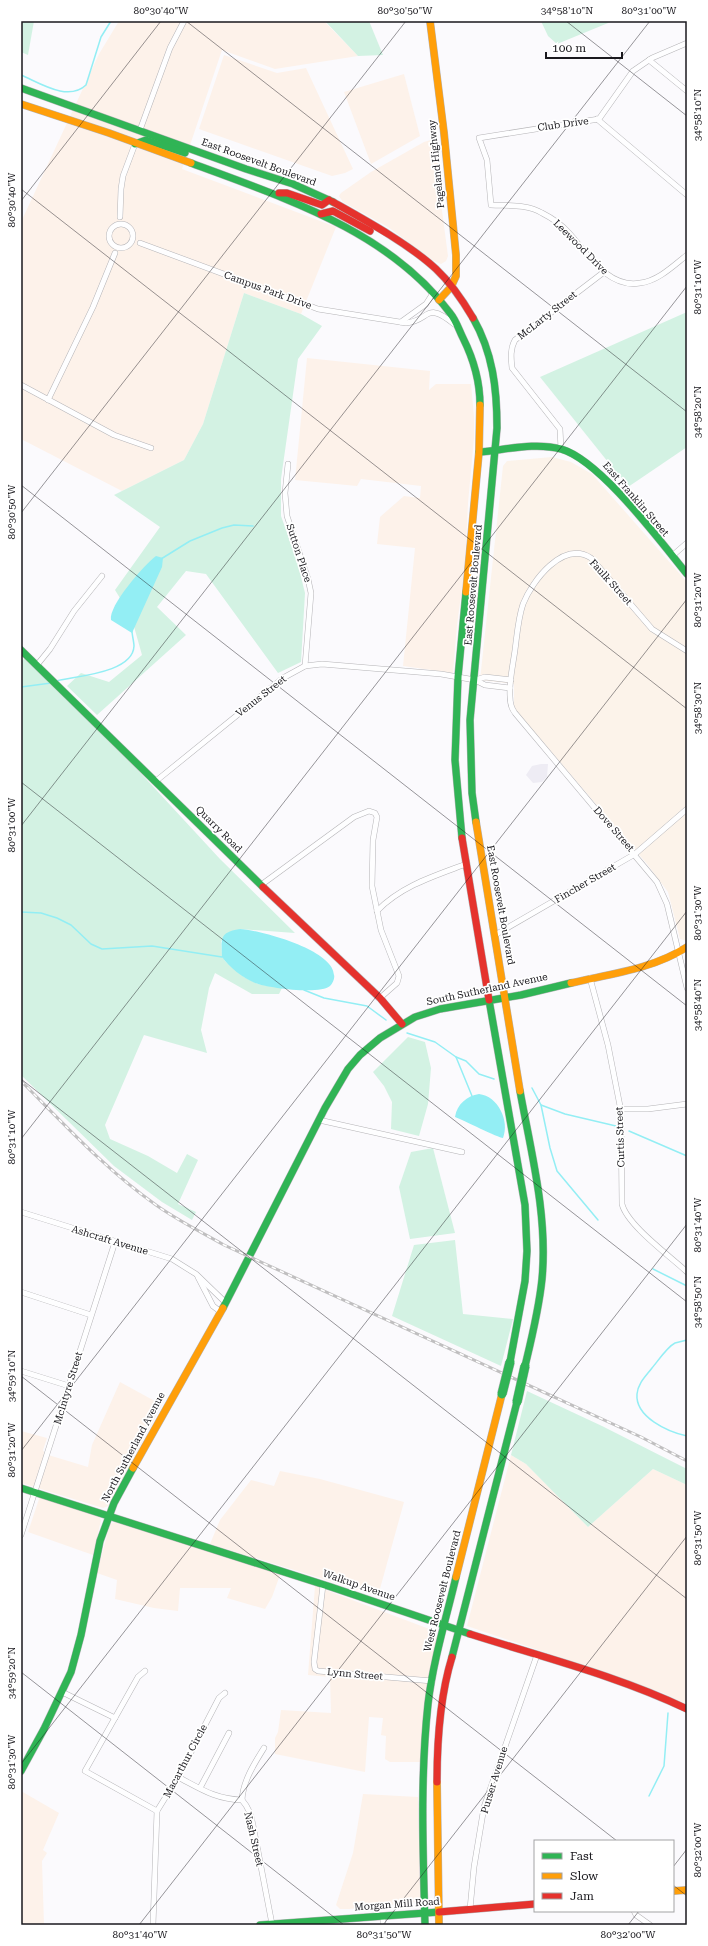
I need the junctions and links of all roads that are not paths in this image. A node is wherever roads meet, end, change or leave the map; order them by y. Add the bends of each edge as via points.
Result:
1 (184, 21) edge
2 (430, 21) edge
3 (687, 43) edge
4 (649, 60) junction
5 (21, 88) edge
6 (687, 91) edge
7 (21, 104) edge
8 (60, 117) junction
9 (597, 119) junction
10 (140, 130) junction
11 (135, 144) junction
12 (226, 161) junction
13 (266, 192) junction
14 (687, 195) edge
15 (329, 200) junction
16 (491, 205) joint
17 (321, 214) junction
18 (120, 217) junction
19 (116, 225) junction
20 (124, 225) junction
21 (132, 236) junction
22 (130, 243) junction
23 (140, 243) junction
24 (112, 244) junction
25 (400, 244) junction
26 (120, 248) junction
27 (115, 253) junction
28 (687, 255) edge
29 (604, 272) junction
30 (450, 287) junction
31 (436, 296) junction
32 (401, 322) junction
33 (456, 325) junction
34 (21, 385) edge
35 (48, 400) junction
36 (151, 448) dead end
37 (560, 449) junction
38 (496, 451) junction
39 (479, 452) junction
40 (288, 464) dead end
41 (687, 543) edge
42 (672, 556) junction
43 (687, 574) edge
44 (102, 576) dead end
45 (21, 650) edge
46 (687, 651) edge
47 (37, 665) junction
48 (305, 666) junction
49 (458, 677) junction
50 (475, 680) junction
51 (511, 680) junction
52 (510, 688) junction
53 (156, 781) junction
54 (687, 809) edge
55 (634, 854) junction
56 (466, 864) junction
57 (260, 885) junction
58 (377, 911) junction
59 (496, 935) junction
60 (687, 947) edge
61 (679, 952) junction
62 (590, 978) junction
63 (687, 988) edge
64 (380, 998) junction
65 (506, 998) junction
66 (490, 1000) junction
67 (402, 1024) junction
68 (687, 1104) edge
69 (621, 1109) junction
70 (319, 1120) junction
71 (462, 1152) dead end
72 (21, 1212) edge
73 (115, 1242) junction
74 (250, 1257) joint
75 (687, 1272) edge
76 (196, 1274) junction
77 (21, 1292) edge
78 (226, 1303) junction
79 (221, 1312) junction
80 (91, 1315) junction
81 (510, 1362) joint
82 (21, 1371) edge
83 (68, 1386) junction
84 (21, 1488) edge
85 (34, 1492) junction
86 (109, 1515) junction
87 (21, 1535) edge
88 (323, 1585) junction
89 (443, 1625) junction
90 (459, 1630) junction
91 (537, 1655) junction
92 (146, 1671) dead end
93 (432, 1681) junction
94 (62, 1692) junction
95 (225, 1693) dead end
96 (687, 1709) edge
97 (115, 1718) junction
98 (229, 1733) dead end
99 (264, 1748) dead end
100 (21, 1771) edge
101 (178, 1777) junction
102 (200, 1788) junction
103 (242, 1800) junction
104 (157, 1811) junction
105 (687, 1890) edge
106 (674, 1891) edge
107 (534, 1904) edge
108 (470, 1909) junction
109 (439, 1912) junction
110 (634, 1912) edge
111 (425, 1913) junction
112 (383, 1921) edge
113 (272, 1924) junction
114 (153, 1925) edge
115 (260, 1925) edge
116 (425, 1925) edge
117 (440, 1925) edge
118 (650, 1925) edge

1 - 10 street via 170,48
2 - 30 main road, Pageland Highway via 456,255 456,276
3 - 4 street, Club Drive
4 - 6 street
4 - 9 street, Club Drive via 633,71
5 - 10 main road, East Roosevelt Boulevard
7 - 8 main road, East Roosevelt Boulevard
8 - 10 main road via 132,136 137,135
8 - 11 main road, East Roosevelt Boulevard
9 - 14 street
9 - 16 street, Club Drive via 479,138 488,160
10 - 12 main road, East Roosevelt Boulevard
11 - 12 main road via 146,140 195,156
11 - 13 main road, East Roosevelt Boulevard
11 - 18 street via 123,176
12 - 15 main road, East Roosevelt Boulevard via 282,180
13 - 15 main road via 287,193 322,205
13 - 17 main road, East Roosevelt Boulevard
15 - 25 main road, East Roosevelt Boulevard
16 - 29 street, Leewood Drive via 528,207 554,220
17 - 25 main road via 333,211 392,243
17 - 31 main road, East Roosevelt Boulevard via 347,227 406,266
18 - 19 street
18 - 20 street
19 - 20 street
19 - 24 street via 109,234
20 - 21 street via 130,229
21 - 22 street
21 - 23 street, Campus Park Drive
22 - 23 street, Campus Park Drive
22 - 26 street
23 - 32 street, Campus Park Drive via 318,309
24 - 26 street
24 - 27 street
25 - 30 main road, East Roosevelt Boulevard via 436,269
26 - 27 street
27 - 35 street via 90,313
28 - 29 street, Leewood Drive via 659,276 640,283 627,283
29 - 37 street, McLarty Street via 513,344 511,358 514,373 560,429
30 - 31 main road, Pageland Highway
30 - 38 main road, East Roosevelt Boulevard via 477,324 486,343 497,398
31 - 32 street
31 - 33 main road, East Roosevelt Boulevard
32 - 33 street, Campus Park Drive via 414,322 432,312 442,315
33 - 39 main road, East Roosevelt Boulevard via 469,350 478,382
34 - 35 street
35 - 36 street via 114,436
37 - 38 main road
37 - 42 main road, East Franklin Street via 579,457 601,474
38 - 39 main road
38 - 50 main road, East Roosevelt Boulevard
39 - 49 main road, East Roosevelt Boulevard
40 - 48 street, Sutton Place via 285,493 287,516 311,593
41 - 42 street
42 - 43 main road, East Franklin Street
44 - 47 street
45 - 47 main road, Quarry Road
46 - 51 street, Faulk Street via 652,629 590,558 582,554 569,554 542,575 526,598 519,619
47 - 53 main road, Quarry Road
48 - 49 street, Venus Street via 322,664
48 - 53 street, Venus Street via 283,678
49 - 50 street
49 - 56 main road, East Roosevelt Boulevard via 455,760
50 - 51 street via 485,677
50 - 52 street via 485,685
50 - 59 main road, East Roosevelt Boulevard via 470,720 472,792 479,849
51 - 52 street, Dove Street
52 - 55 street, Dove Street via 511,704 515,713
53 - 57 main road, Quarry Road
54 - 55 street, Fincher Street
55 - 59 street, Fincher Street
55 - 61 street, Dove Street via 654,877 663,893
56 - 58 street via 407,888 385,902
56 - 66 main road, East Roosevelt Boulevard
57 - 58 street via 354,817 369,811 377,817 372,840 372,886
57 - 64 main road, Quarry Road
58 - 64 street via 381,930 399,976 397,983
59 - 65 main road, East Roosevelt Boulevard
60 - 61 main road, South Sutherland Avenue
61 - 62 main road, South Sutherland Avenue via 649,965
61 - 63 street, Dove Street
62 - 65 main road, South Sutherland Avenue
62 - 69 street, Curtis Street via 608,1045
64 - 67 main road, Quarry Road
65 - 66 main road, South Sutherland Avenue
65 - 90 main road, East Roosevelt Boulevard, bridge via 509,1029 540,1196 543,1253 538,1310
66 - 67 main road, South Sutherland Avenue via 440,1009
66 - 81 main road, East Roosevelt Boulevard via 525,1205 528,1251
67 - 70 main road, South Sutherland Avenue via 360,1055 340,1081
68 - 69 street via 648,1109
69 - 75 street, Curtis Street via 624,1212 631,1222
70 - 71 street
70 - 74 main road, South Sutherland Avenue
72 - 73 street, Ashcraft Avenue
73 - 76 street, Ashcraft Avenue via 172,1259
73 - 80 street, McIntyre Street
74 - 78 main road, North Sutherland Avenue
76 - 78 street, Ashcraft Avenue
76 - 79 street via 213,1306
77 - 80 street
78 - 79 main road, North Sutherland Avenue
79 - 86 main road, North Sutherland Avenue via 125,1481
80 - 83 street, McIntyre Street
81 - 89 main road, West Roosevelt Boulevard, bridge
82 - 83 street
83 - 85 street, McIntyre Street
84 - 85 main road, Walkup Avenue
85 - 86 main road, Walkup Avenue
85 - 87 street, McIntyre Street
86 - 88 main road, Walkup Avenue
86 - 94 main road, North Sutherland Avenue via 100,1541 75,1659
88 - 89 main road, Walkup Avenue
88 - 93 street, Lynn Street via 315,1669
89 - 90 main road, Walkup Avenue
89 - 93 main road, West Roosevelt Boulevard
90 - 91 main road, Walkup Avenue
90 - 109 main road via 450,1655 438,1733
91 - 96 main road, Walkup Avenue via 660,1696
91 - 108 street, Purser Avenue via 484,1807
92 - 97 street via 138,1677
93 - 111 main road, West Roosevelt Boulevard via 422,1782
94 - 97 street
94 - 100 main road, North Sutherland Avenue
95 - 101 street, Macarthur Circle via 219,1698
97 - 104 street via 86,1771
98 - 102 street
99 - 103 street via 252,1768 242,1793
101 - 102 street, Nash Street
101 - 104 street, Macarthur Circle
102 - 103 street, Nash Street via 225,1799
103 - 113 street, Nash Street via 250,1812
104 - 114 street
105 - 106 main road
107 - 108 main road, Morgan Mill Road
108 - 109 main road, Morgan Mill Road
109 - 111 main road, Morgan Mill Road
109 - 117 main road
110 - 118 street
111 - 112 main road, Morgan Mill Road
111 - 116 main road, West Roosevelt Boulevard
112 - 113 main road, Morgan Mill Road
113 - 115 main road, Morgan Mill Road

